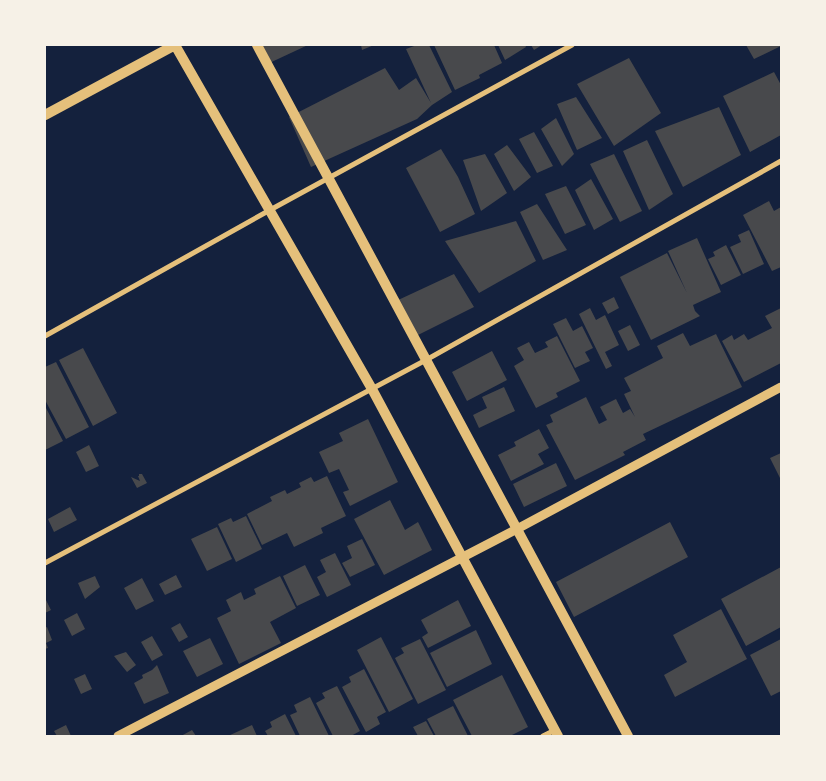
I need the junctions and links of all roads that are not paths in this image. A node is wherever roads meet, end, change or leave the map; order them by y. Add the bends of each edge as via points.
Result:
1 (175, 45) edge
2 (257, 45) edge
3 (572, 45) edge
4 (45, 115) edge
5 (781, 161) edge
6 (328, 178) junction
7 (270, 210) junction
8 (45, 336) edge
9 (426, 360) junction
10 (781, 387) edge
11 (372, 389) junction
12 (517, 529) junction
13 (463, 557) junction
14 (45, 563) edge
15 (556, 733) edge
16 (118, 736) edge
17 (544, 736) edge
18 (628, 736) edge

1 - 4 main road
1 - 7 main road
2 - 6 main road
3 - 6 street
5 - 9 street
6 - 7 street
6 - 9 main road
7 - 8 street
7 - 11 main road
9 - 11 street
9 - 12 main road
10 - 12 street
11 - 13 main road
11 - 14 street
12 - 13 street
12 - 18 main road
13 - 15 main road
13 - 16 street
15 - 17 street

